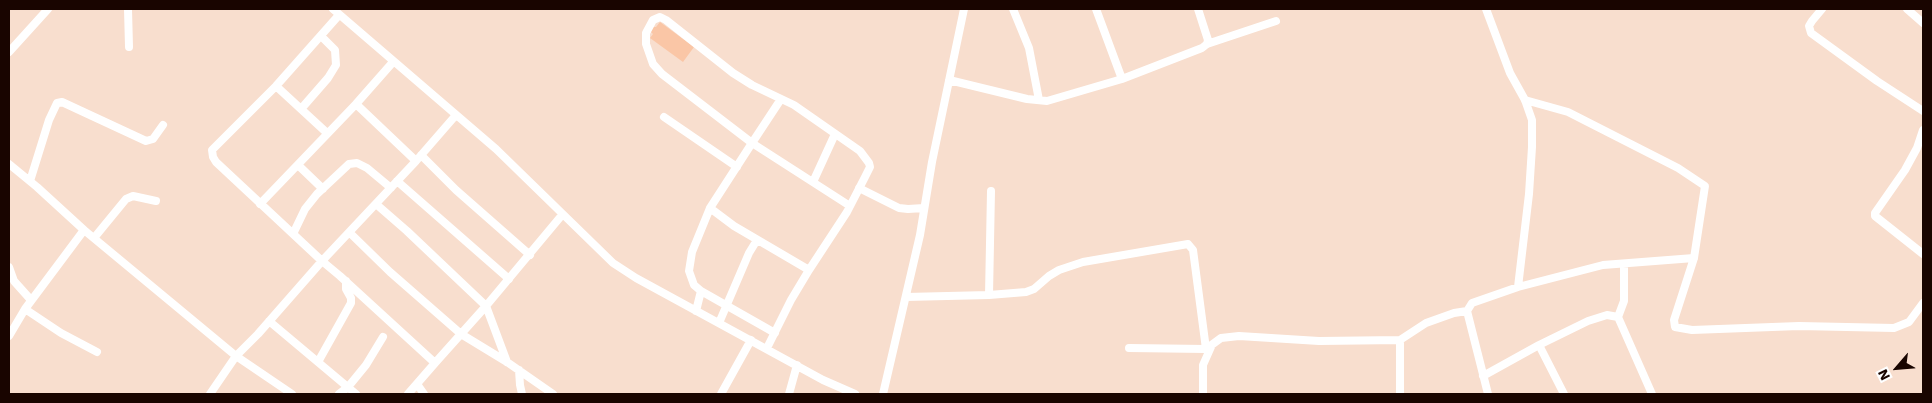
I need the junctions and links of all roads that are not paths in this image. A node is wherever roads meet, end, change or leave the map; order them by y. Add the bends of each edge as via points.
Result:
1 (48, 9) edge
2 (128, 9) edge
3 (964, 9) edge
4 (1013, 9) edge
5 (1096, 9) edge
6 (1198, 9) edge
7 (1486, 9) edge
8 (1822, 9) edge
9 (1907, 9) edge
10 (336, 12) edge
11 (1276, 21) dead end
12 (1923, 23) edge
13 (321, 36) junction
14 (1206, 44) junction
15 (129, 47) dead end
16 (9, 52) edge
17 (393, 62) junction
18 (949, 80) junction
19 (1122, 80) junction
20 (276, 86) junction
21 (780, 99) junction
22 (1039, 100) junction
23 (1525, 100) junction
24 (356, 104) junction
25 (300, 108) junction
26 (1923, 111) edge
27 (456, 115) junction
28 (664, 117) dead end
29 (163, 125) dead end
30 (1923, 130) edge
31 (327, 133) junction
32 (835, 134) junction
33 (752, 143) junction
34 (422, 155) junction
35 (416, 161) junction
36 (9, 164) edge
37 (298, 165) junction
38 (738, 167) junction
39 (30, 181) junction
40 (397, 181) junction
41 (813, 182) junction
42 (391, 188) junction
43 (859, 188) junction
44 (323, 189) junction
45 (991, 191) dead end
46 (156, 201) dead end
47 (260, 204) junction
48 (376, 204) junction
49 (850, 206) junction
50 (710, 208) junction
51 (924, 208) junction
52 (562, 215) junction
53 (84, 230) junction
54 (350, 233) junction
55 (293, 234) junction
56 (94, 238) junction
57 (757, 240) junction
58 (1923, 254) edge
59 (530, 255) junction
60 (1694, 258) junction
61 (322, 262) junction
62 (1624, 264) junction
63 (9, 267) edge
64 (809, 270) junction
65 (509, 279) junction
66 (346, 281) junction
67 (11, 282) edge
68 (1518, 287) junction
69 (701, 291) junction
70 (989, 295) junction
71 (906, 297) junction
72 (31, 300) junction
73 (1923, 303) edge
74 (486, 306) junction
75 (727, 306) junction
76 (25, 309) junction
77 (1467, 310) junction
78 (696, 311) junction
79 (1618, 317) junction
80 (269, 321) junction
81 (719, 323) junction
82 (774, 333) junction
83 (461, 334) junction
84 (9, 336) edge
85 (383, 337) dead end
86 (751, 340) junction
87 (1400, 340) junction
88 (1539, 345) junction
89 (767, 348) junction
90 (1129, 348) dead end
91 (1209, 348) junction
92 (97, 352) dead end
93 (236, 356) junction
94 (318, 362) junction
95 (507, 362) junction
96 (435, 363) junction
97 (797, 365) junction
98 (519, 370) junction
99 (1483, 376) junction
100 (417, 384) junction
101 (348, 387) junction
102 (210, 394) edge
103 (292, 394) edge
104 (339, 394) edge
105 (356, 394) edge
106 (408, 394) edge
107 (424, 394) edge
108 (522, 394) edge
109 (553, 394) edge
110 (721, 394) edge
111 (789, 394) edge
112 (855, 394) edge
113 (883, 394) edge
114 (1203, 394) edge
115 (1400, 394) edge
116 (1488, 394) edge
117 (1564, 394) edge
118 (1652, 394) edge

1 - 16 street
2 - 15 street
3 - 18 street
4 - 22 street via 1029,48
5 - 19 street
6 - 14 street via 1208,40
7 - 23 street via 1510,73
8 - 26 street via 1809,26 1811,33
9 - 12 street
10 - 13 street
10 - 17 street
11 - 14 street
13 - 20 street
13 - 25 street via 335,50 336,65
14 - 19 street
17 - 24 street
17 - 27 street
18 - 22 street
18 - 51 street
19 - 22 street via 1047,101
20 - 25 street
20 - 47 street via 212,150 216,162
21 - 32 street
21 - 33 street
21 - 33 street via 733,73 666,20 660,17 653,20 646,33 653,64
23 - 60 street via 1568,112 1678,168 1706,186
23 - 68 street via 1532,120 1532,147
24 - 31 street
24 - 35 street
25 - 31 street
27 - 34 street
27 - 52 street via 496,149
28 - 38 street
29 - 39 street via 153,139 146,141 62,102 57,103
30 - 58 street via 1905,170 1874,216
31 - 37 street
32 - 41 street
32 - 43 street via 867,159 870,166
33 - 38 street
33 - 41 street
34 - 35 street
34 - 59 street via 456,190
35 - 40 street
36 - 39 street
37 - 44 street
37 - 47 street
38 - 50 street
39 - 53 street
40 - 42 street
40 - 65 street
41 - 49 street
42 - 44 street via 357,163 349,164
42 - 48 street
43 - 49 street
43 - 51 street via 899,208
44 - 55 street via 306,209
45 - 70 street
46 - 56 street via 133,196 126,199
47 - 55 street
48 - 54 street
48 - 74 street
49 - 64 street
50 - 57 street
50 - 69 street via 689,266 694,285
51 - 71 street
52 - 59 street
52 - 78 street via 613,263
53 - 56 street
53 - 72 street
54 - 61 street
54 - 83 street
55 - 61 street
56 - 93 street
57 - 64 street
57 - 75 street via 748,253
59 - 65 street
60 - 62 street
60 - 73 street via 1674,320 1675,327 1679,328 1894,328 1909,322
61 - 66 street
61 - 80 street
62 - 68 street
62 - 79 street via 1624,301
63 - 67 street
64 - 82 street
65 - 74 street
66 - 94 street via 352,303
66 - 96 street
67 - 72 street
68 - 77 street via 1472,303
69 - 75 street
69 - 78 street
70 - 71 street
70 - 91 street via 1026,292 1059,270 1083,262 1188,244 1193,250
71 - 113 street
72 - 76 street
74 - 83 street
74 - 95 street
75 - 81 street
75 - 82 street
76 - 84 street
76 - 92 street
77 - 87 street via 1426,324
77 - 99 street
78 - 81 street
79 - 88 street via 1607,315 1588,321
79 - 118 street
80 - 93 street
80 - 94 street
81 - 86 street
82 - 89 street
83 - 95 street
83 - 96 street
85 - 101 street
86 - 89 street
86 - 110 street
87 - 91 street via 1319,341 1239,336 1222,338
87 - 115 street
88 - 99 street
88 - 117 street
89 - 97 street
90 - 91 street
91 - 114 street via 1203,365
93 - 102 street
93 - 103 street
94 - 101 street
95 - 98 street
96 - 100 street
97 - 111 street
97 - 112 street
98 - 108 street
98 - 109 street
99 - 116 street
100 - 106 street
100 - 107 street
101 - 104 street
101 - 105 street

